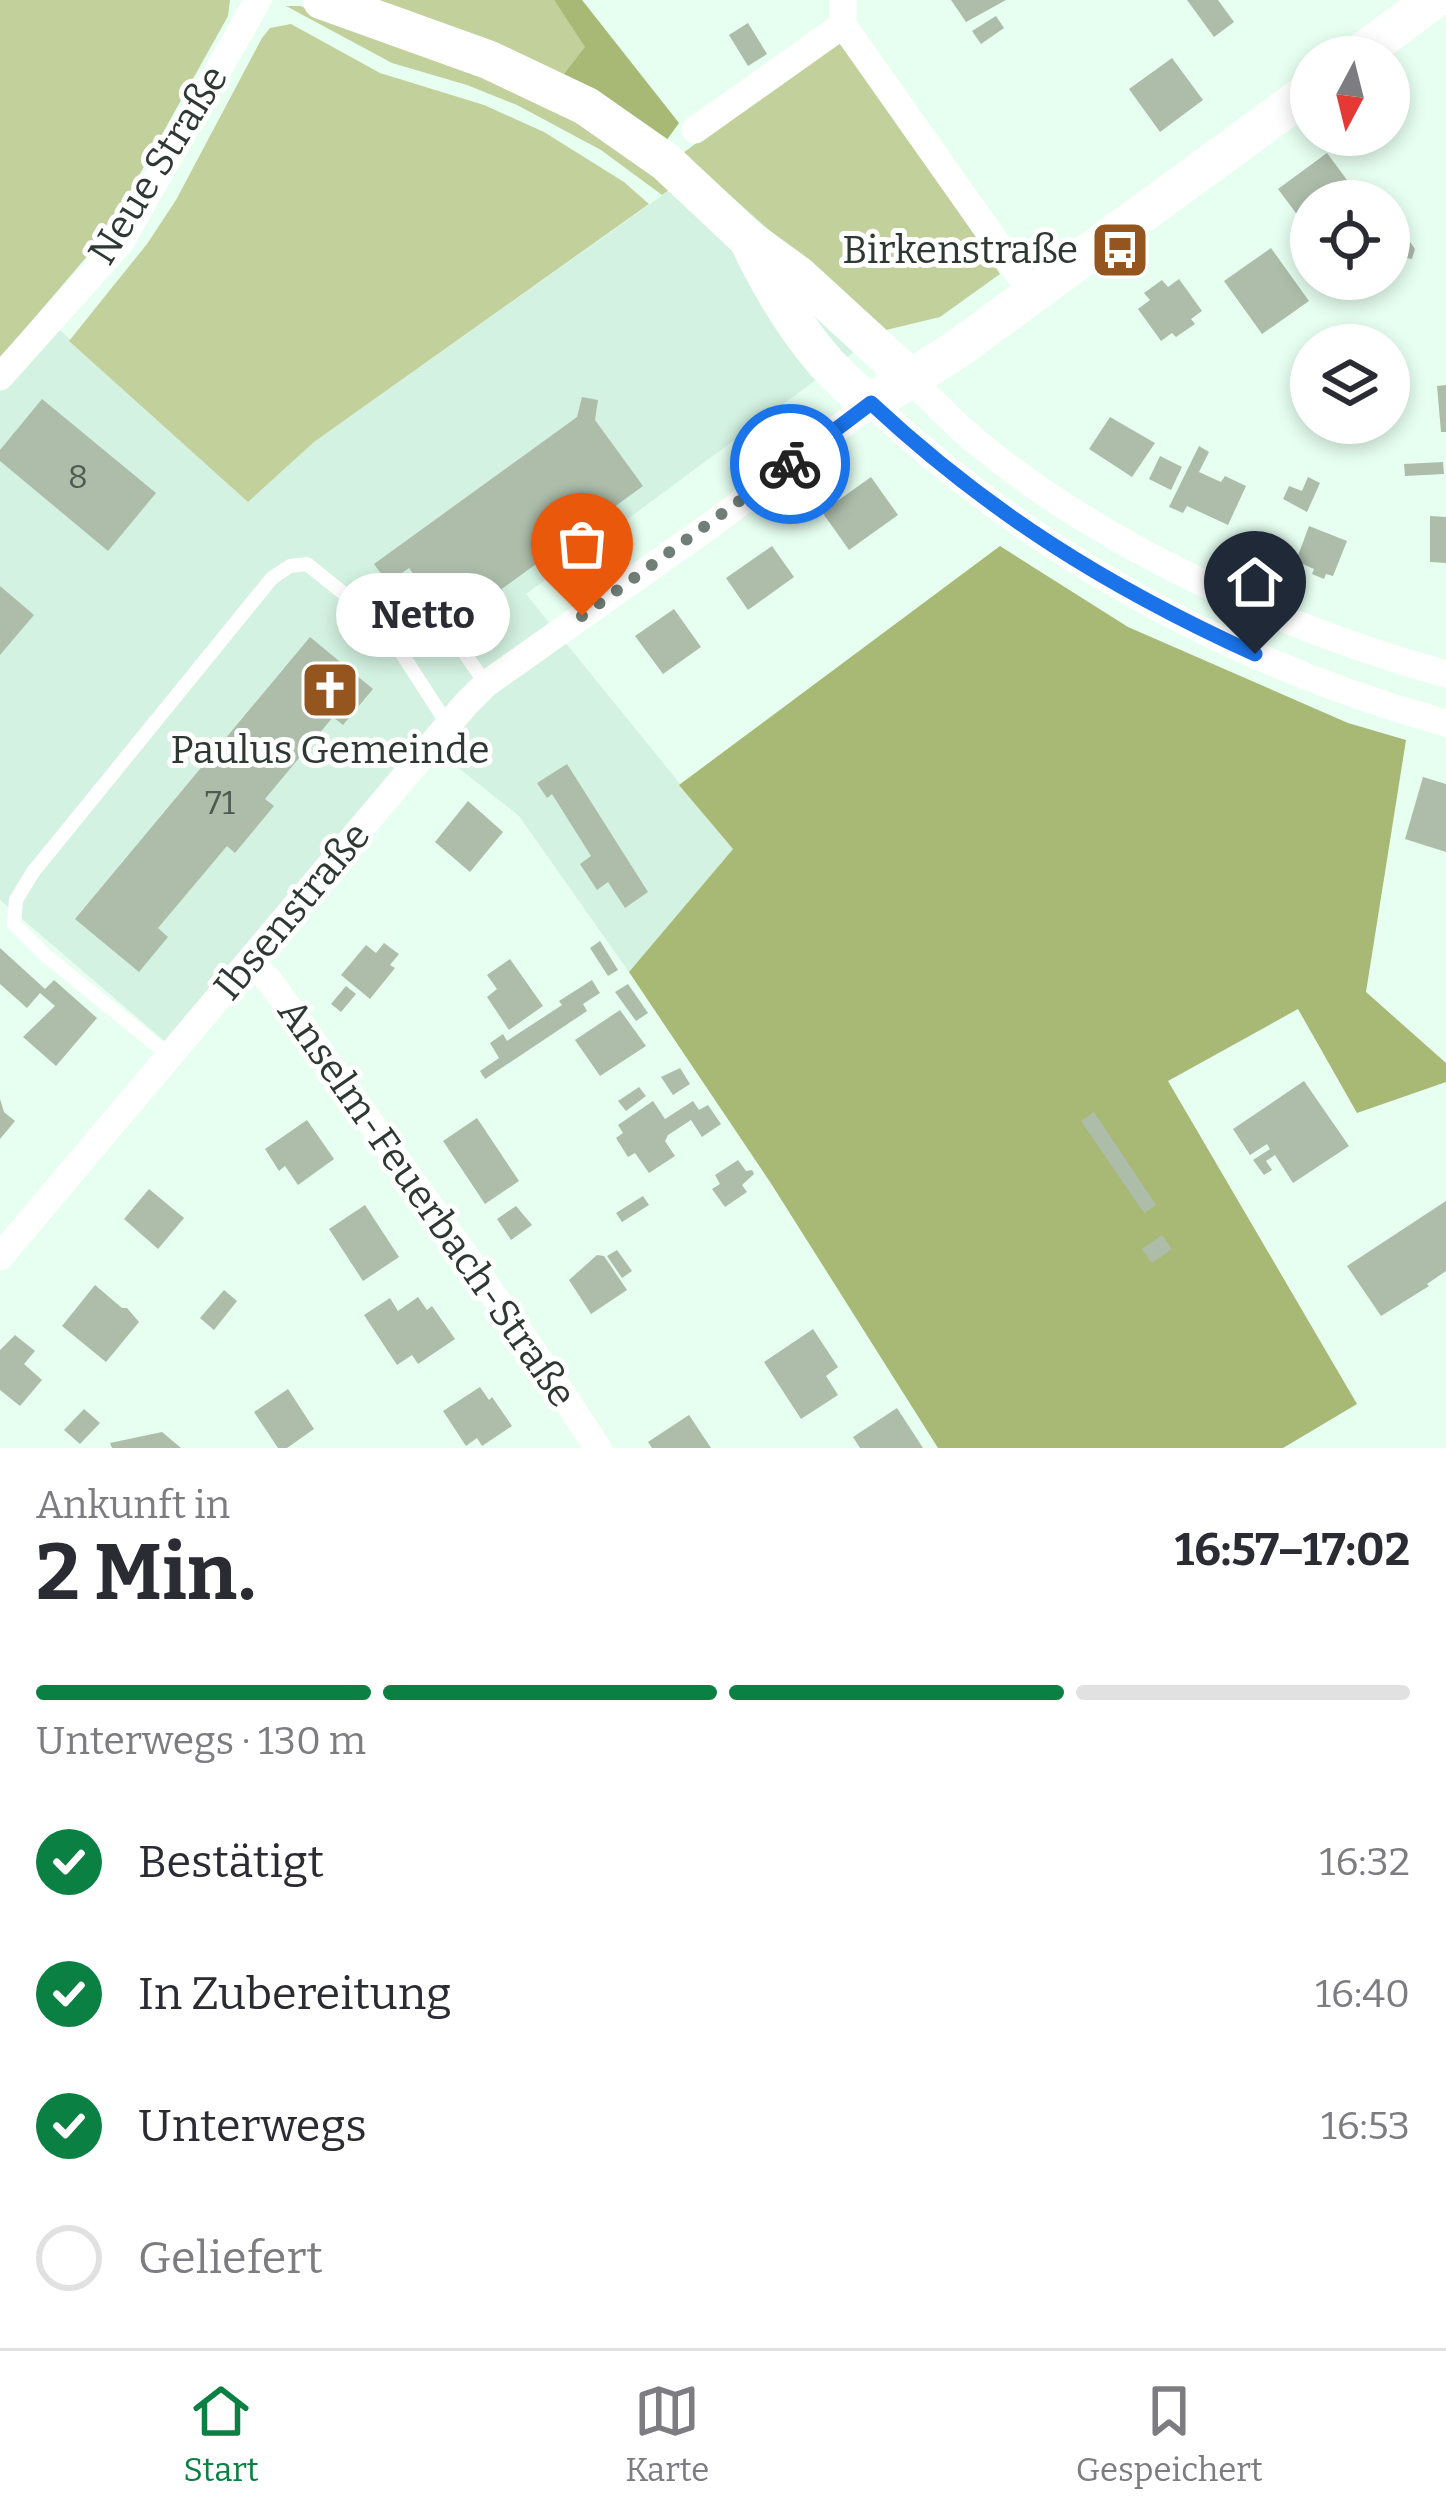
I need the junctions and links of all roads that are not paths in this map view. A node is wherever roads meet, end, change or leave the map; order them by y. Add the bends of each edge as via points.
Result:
1 (258, 0) edge
2 (322, 0) edge
3 (1433, 0) edge
4 (843, 13) edge
5 (1384, 36) edge
6 (1290, 105) edge
7 (695, 130) dead end
8 (748, 238) junction
9 (1032, 293) junction
10 (0, 376) edge
11 (908, 376) junction
12 (871, 403) junction
13 (425, 596) dead end
14 (1446, 674) edge
15 (486, 684) junction
16 (1446, 723) edge
17 (448, 725) junction
18 (250, 962) junction
19 (170, 1056) junction
20 (0, 1257) edge
21 (598, 1448) edge

1 - 10 street, Neue Straße via 119,243
2 - 8 street via 586,106 666,162
3 - 5 street
4 - 7 street
4 - 9 street
6 - 9 street, Ibsenstraße
8 - 11 street
8 - 12 street via 770,284 843,384
9 - 11 street, Ibsenstraße
11 - 12 street, Ibsenstraße
11 - 14 street via 974,440 1148,554 1272,615
12 - 15 street, Ibsenstraße
12 - 16 street via 1007,516 1150,606 1308,677
13 - 15 lane
15 - 17 street, Ibsenstraße
17 - 18 street, Ibsenstraße
17 - 19 lane via 384,626 346,592 308,564 272,578 16,899 14,924
18 - 19 street, Ibsenstraße
18 - 21 street, Anselm-Feuerbach-Straße
19 - 20 street, Ibsenstraße

